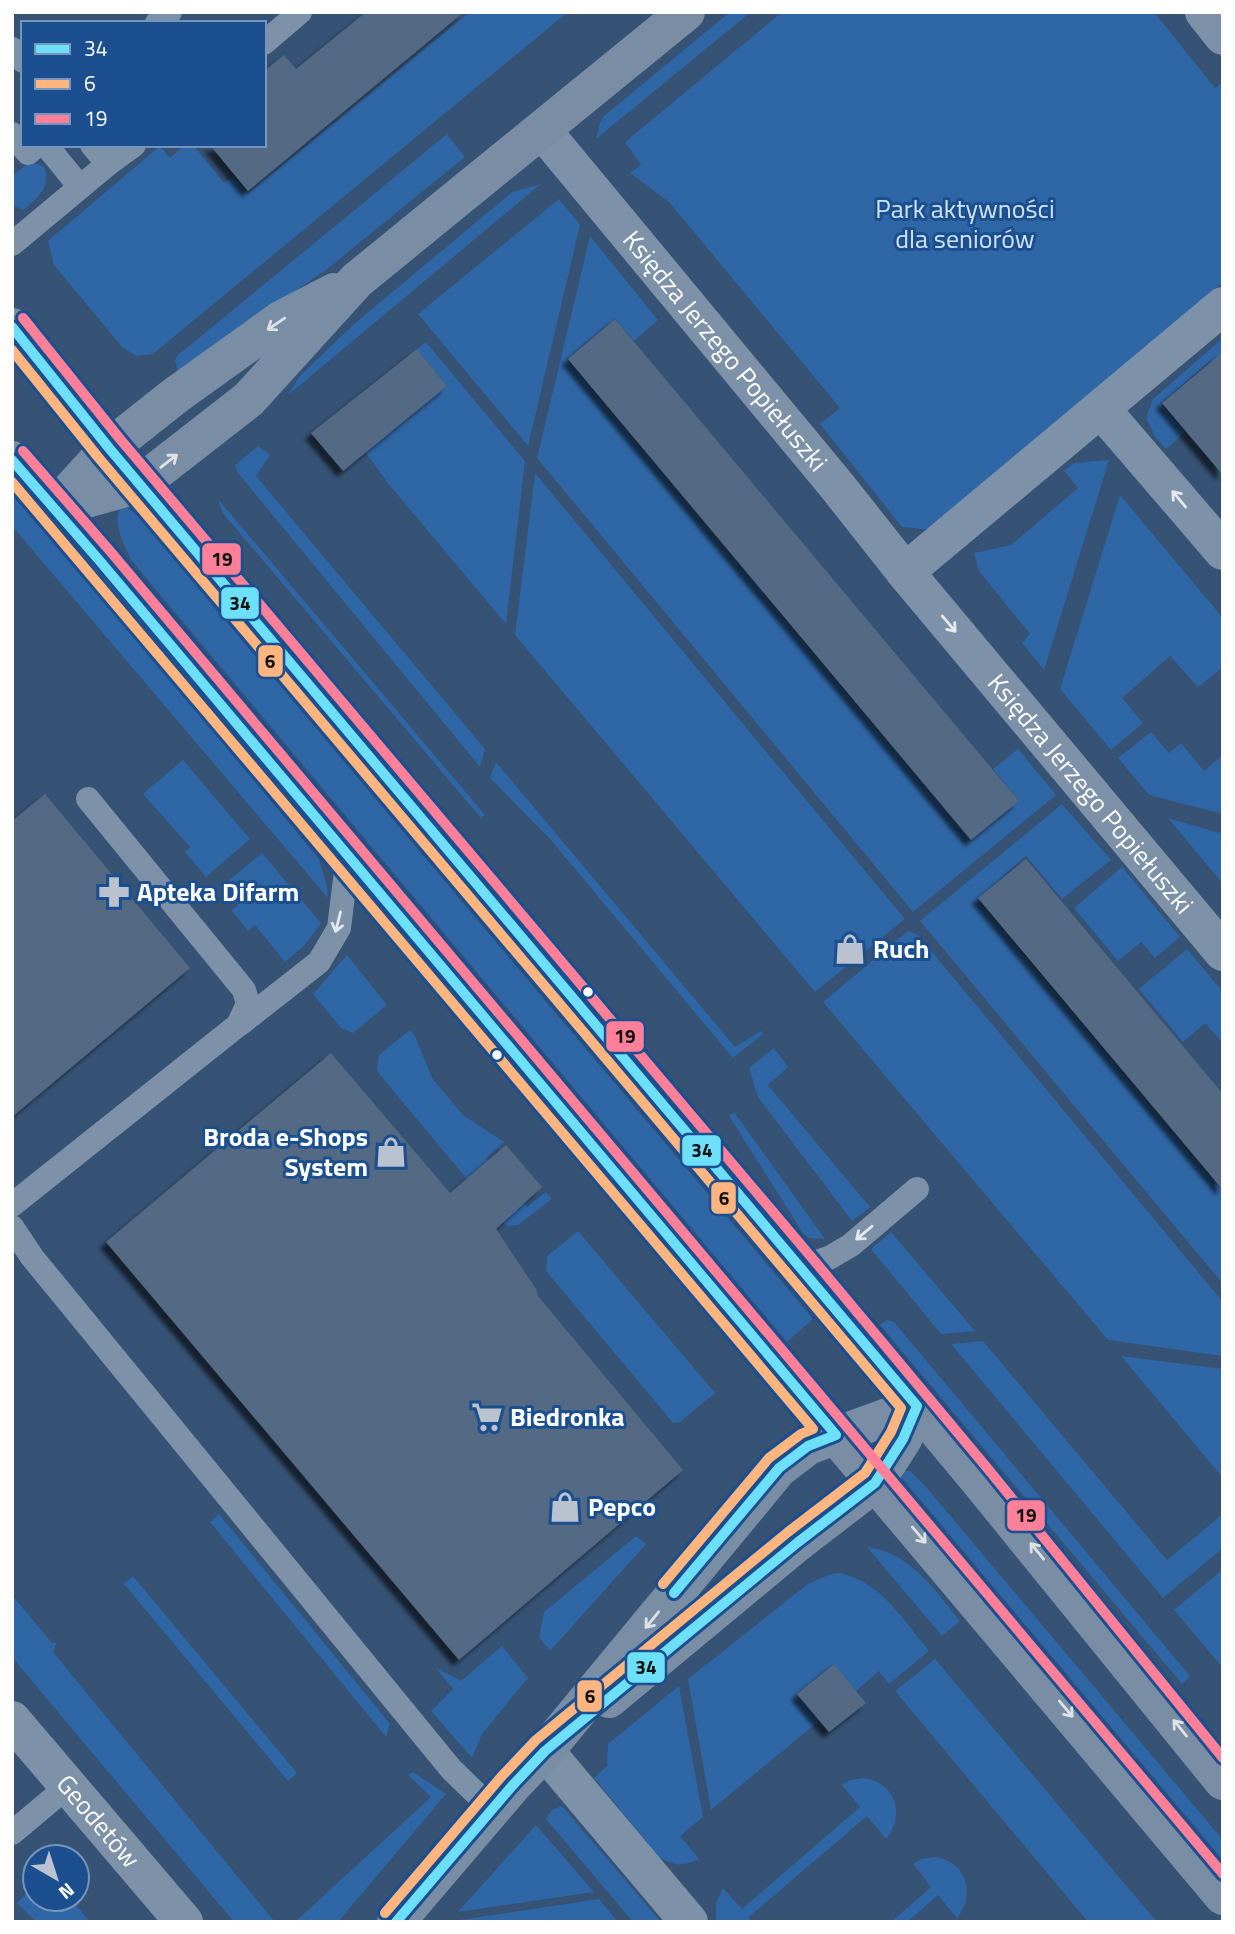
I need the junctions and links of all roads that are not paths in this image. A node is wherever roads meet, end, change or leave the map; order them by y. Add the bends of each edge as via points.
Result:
1 (300, 12) edge
2 (686, 12) edge
3 (1204, 12) edge
4 (1223, 36) edge
5 (266, 41) edge
6 (542, 130) junction
7 (48, 147) edge
8 (126, 147) edge
9 (100, 154) edge
10 (80, 187) junction
11 (12, 244) edge
12 (357, 280) junction
13 (1223, 306) edge
14 (12, 327) edge
15 (1101, 409) junction
16 (109, 447) junction
17 (12, 460) edge
18 (140, 484) junction
19 (54, 508) junction
20 (1223, 551) edge
21 (905, 572) junction
22 (88, 799) dead end
23 (348, 855) junction
24 (1223, 952) edge
25 (238, 1025) junction
26 (917, 1189) dead end
27 (12, 1205) edge
28 (12, 1227) edge
29 (801, 1267) junction
30 (917, 1406) junction
31 (836, 1435) junction
32 (875, 1483) junction
33 (12, 1720) edge
34 (545, 1751) junction
35 (1223, 1781) edge
36 (68, 1786) junction
37 (492, 1809) junction
38 (12, 1833) edge
39 (1223, 1896) edge
40 (184, 1922) edge
41 (396, 1922) edge
42 (689, 1922) edge

1 - 5 lane
2 - 6 main road
3 - 4 street
6 - 12 main road
6 - 21 street, Księdza Jerzego Popiełuszki
7 - 10 lane
8 - 9 lane
9 - 10 lane
10 - 11 lane
12 -> 16 main road via 282,319
18 -> 12 main road via 249,399
13 - 15 street
14 - 16 main road
20 -> 15 street
15 - 21 street
16 - 18 main road
16 - 19 main road
17 - 19 main road
18 - 19 main road
18 - 29 main road
19 - 23 main road
21 -> 24 street, Księdza Jerzego Popiełuszki
22 - 25 lane via 244,990 248,1004
23 -> 25 lane via 339,928 319,962
23 - 31 main road
25 - 27 lane
26 -> 29 lane via 851,1245
28 - 37 lane via 32,1258 451,1769
29 - 30 main road
30 - 31 main road
30 - 32 main road
35 -> 30 main road
31 - 32 main road
31 -> 34 main road via 808,1446 779,1468
32 - 34 main road
32 -> 39 main road
33 - 36 street, Geodetów
34 - 37 main road
34 - 42 street
36 - 38 lane
36 - 40 street, Geodetów
37 - 41 main road

